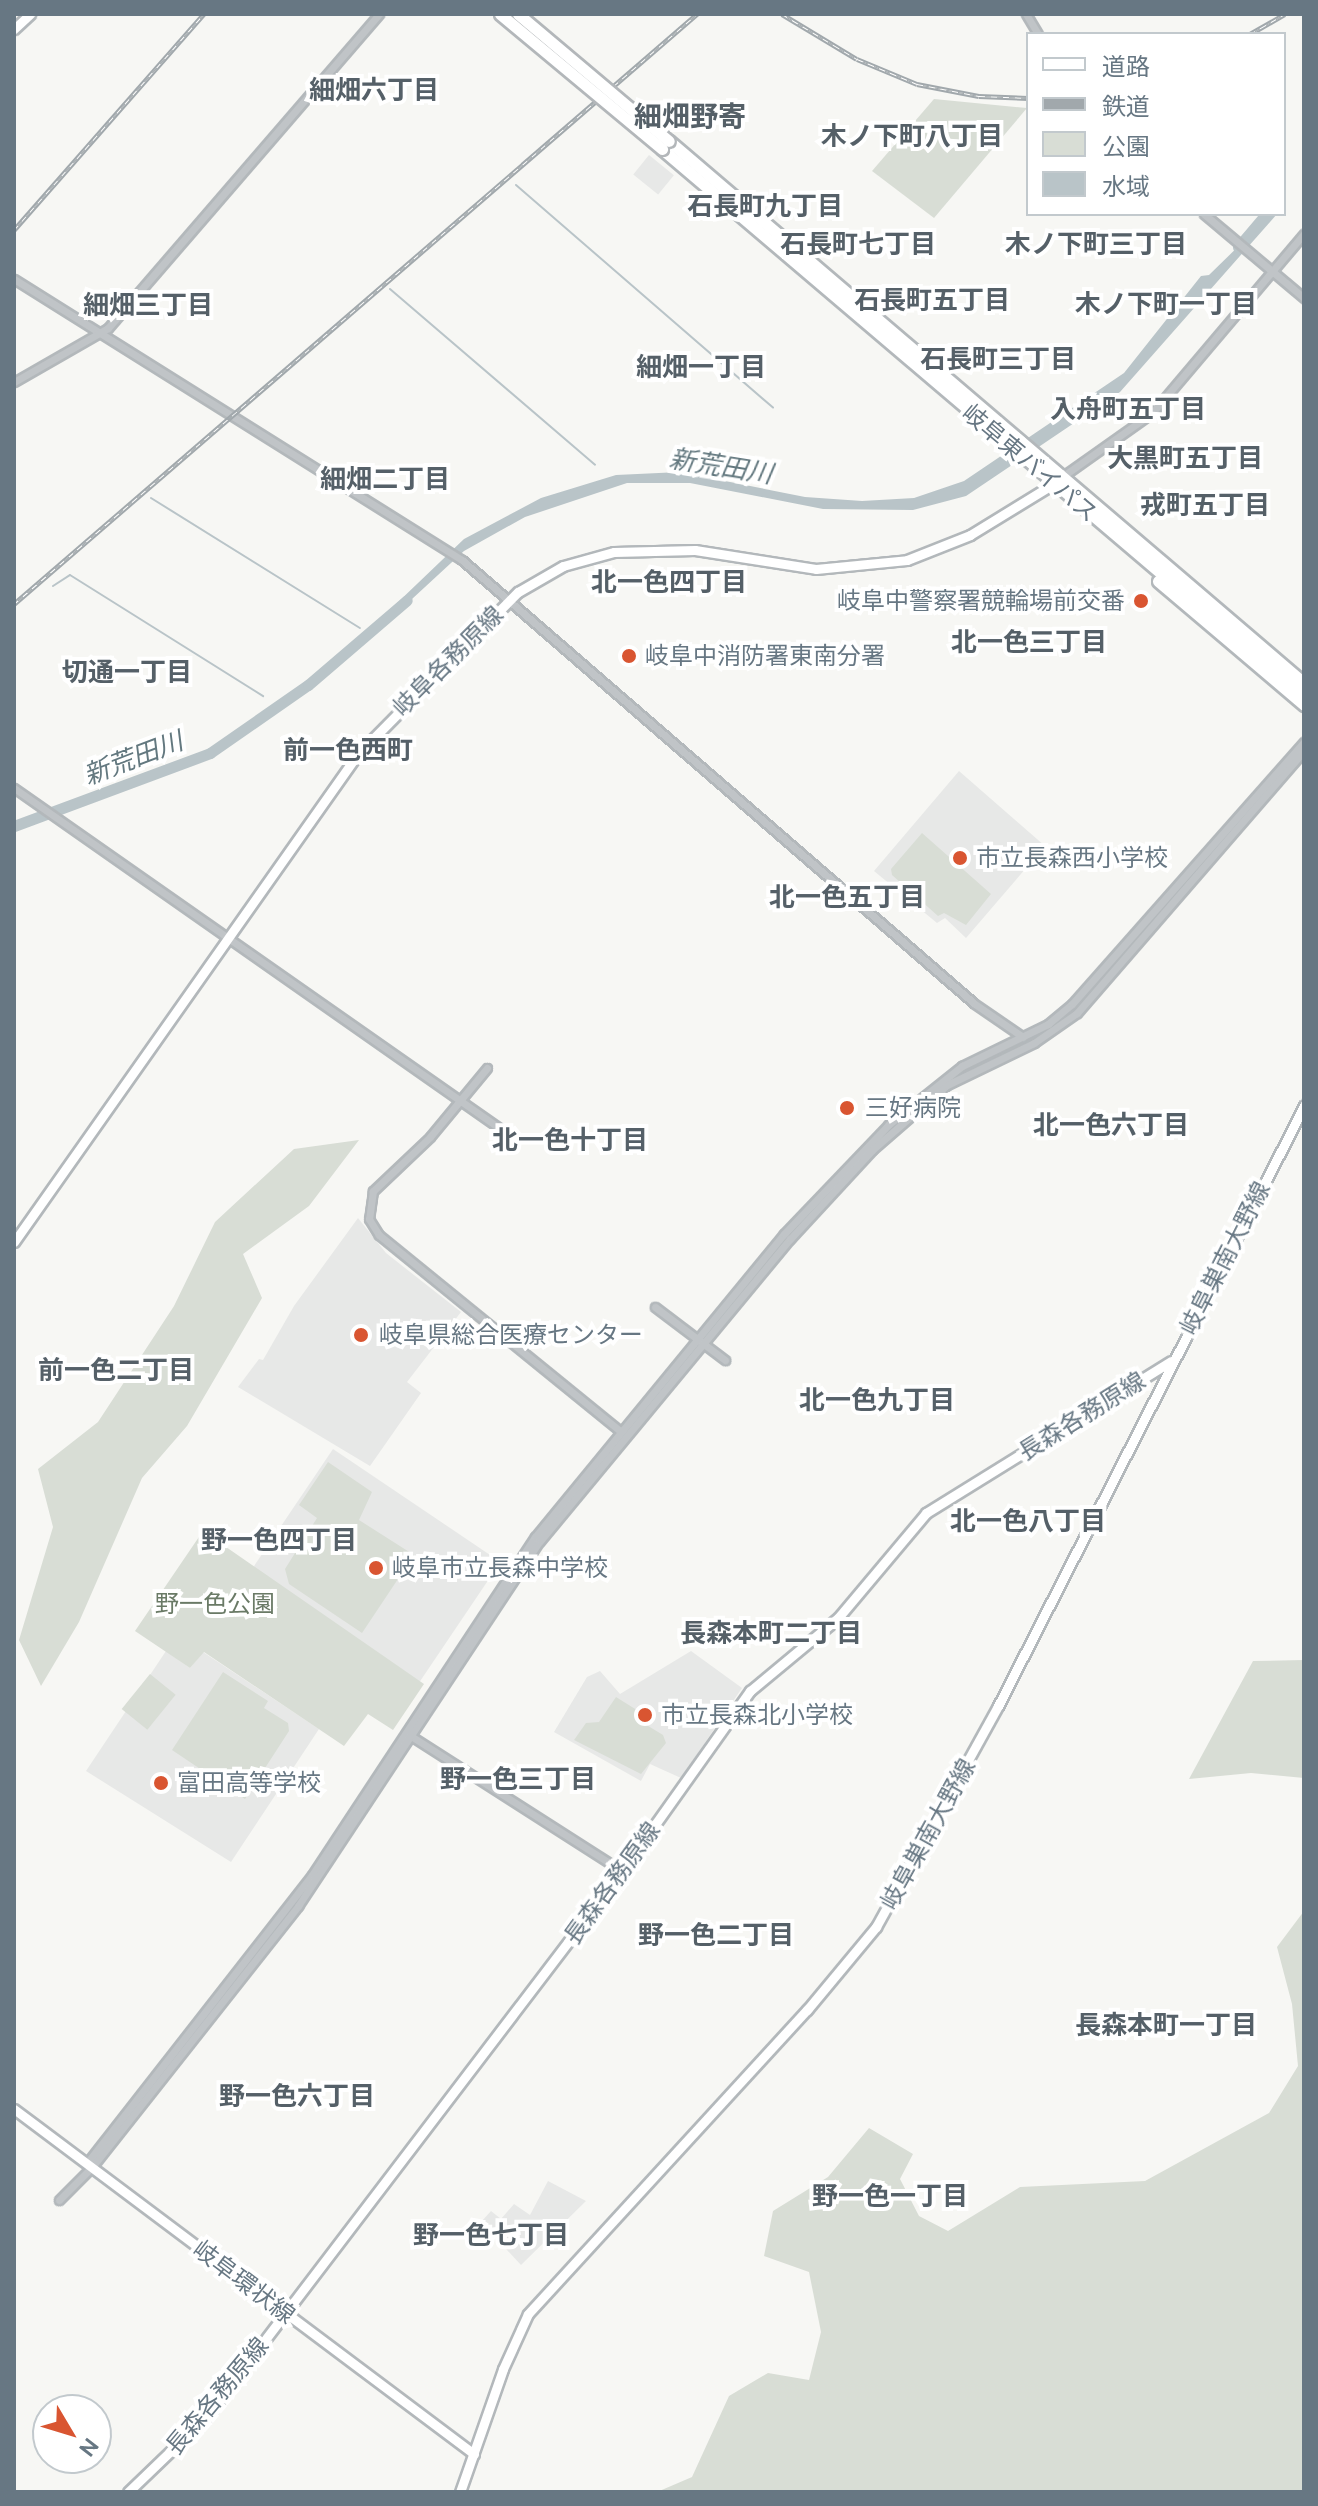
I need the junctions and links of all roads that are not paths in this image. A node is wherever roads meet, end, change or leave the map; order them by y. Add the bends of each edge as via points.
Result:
1 (30, 14) edge
2 (379, 14) edge
3 (500, 14) edge
4 (518, 14) edge
5 (1026, 14) edge
6 (14, 29) edge
7 (1037, 32) edge
8 (665, 145) junction
9 (1206, 216) edge
10 (1304, 234) edge
11 (1272, 272) junction
12 (14, 279) edge
13 (1304, 298) edge
14 (102, 333) junction
15 (14, 382) edge
16 (1059, 480) junction
17 (1117, 536) junction
18 (1137, 540) junction
19 (509, 600) junction
20 (1262, 653) junction
21 (1304, 673) edge
22 (1304, 683) edge
23 (1304, 695) edge
24 (1304, 705) edge
25 (1304, 742) edge
26 (1304, 751) edge
27 (14, 788) edge
28 (229, 937) junction
29 (1023, 1037) junction
30 (487, 1068) dead end
31 (462, 1098) junction
32 (1304, 1106) edge
33 (498, 1127) dead end
34 (14, 1242) edge
35 (655, 1307) dead end
36 (700, 1342) junction
37 (725, 1360) dead end
38 (1173, 1360) junction
39 (620, 1431) junction
40 (409, 1735) junction
41 (622, 1871) junction
42 (14, 2109) edge
43 (90, 2165) junction
44 (59, 2200) dead end
45 (285, 2314) junction
46 (474, 2454) junction
47 (128, 2492) edge
48 (460, 2492) edge

1 - 6 main road
2 - 14 street
3 - 8 highway, 岐阜東バイパス, bridge
4 - 8 highway, 岐阜東バイパス, bridge
5 - 7 street
8 - 16 highway, 岐阜東バイパス
9 - 11 street
10 - 11 street
11 - 13 street
11 - 16 street via 1142,422
12 - 14 street
14 - 15 street
14 - 19 street via 447,550
16 - 17 highway, 岐阜東バイパス
16 - 18 highway, 岐阜東バイパス
16 - 19 main road, 岐阜各務原線 via 970,535 907,560 816,569 695,550 614,552 563,566
17 - 20 highway, 岐阜東バイパス
17 - 24 highway via 1147,571
18 - 20 highway, 岐阜東バイパス
18 - 21 highway via 1186,572
19 - 28 main road, 岐阜各務原線 via 369,741
19 - 29 street via 963,994
20 - 22 highway, 岐阜東バイパス
20 - 23 highway, 岐阜東バイパス
25 - 29 street via 1072,1004
26 - 36 street via 1077,1013 1034,1043 964,1073 872,1150
27 - 28 street
28 - 31 street
28 - 34 main road, 岐阜各務原線
29 - 36 street via 962,1066 888,1125 784,1234
30 - 31 street
31 - 33 street
31 - 39 street via 373,1191 367,1210 371,1224
32 - 38 main road, 岐阜巣南大野線
35 - 36 street
36 - 37 street
36 - 39 street
36 - 40 street via 540,1541
38 - 41 main road, 長森各務原線 via 907,1529 838,1618 733,1710
38 - 46 main road, 岐阜巣南大野線 via 998,1706 876,1927 528,2314
39 - 40 street via 535,1537
40 - 41 street
40 - 43 street via 312,1875
41 - 45 main road, 長森各務原線
42 - 43 main road, 岐阜環状線
43 - 44 street
43 - 45 main road, 岐阜環状線
45 - 46 main road, 岐阜環状線
45 - 47 main road, 長森各務原線 via 207,2416
46 - 48 main road, 岐阜巣南大野線

